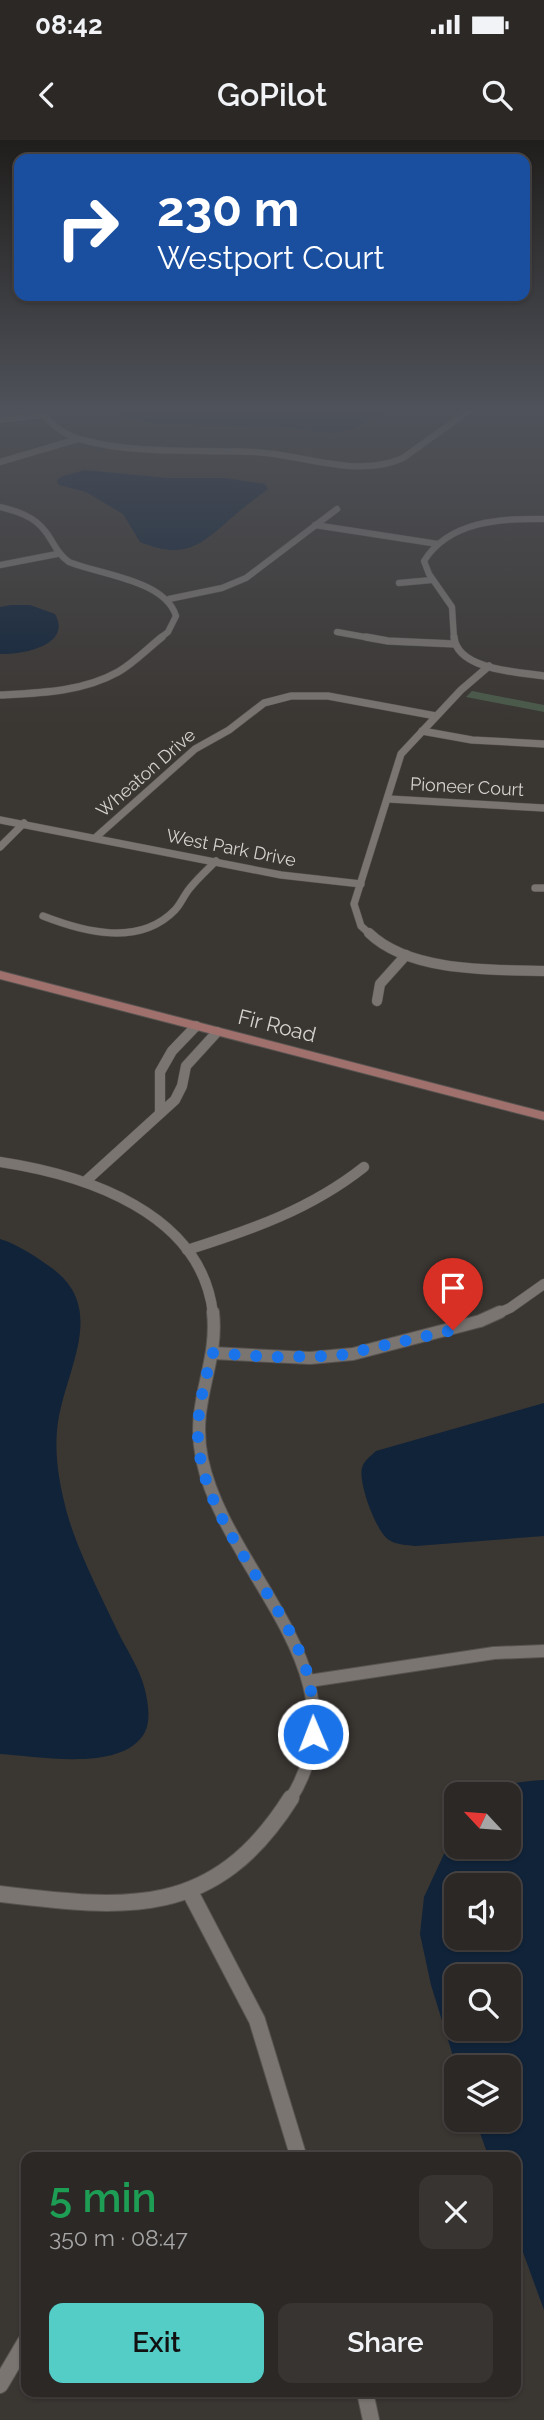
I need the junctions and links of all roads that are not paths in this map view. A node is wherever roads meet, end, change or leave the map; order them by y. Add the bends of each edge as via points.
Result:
1 (20, 513) edge
2 (331, 513) edge
3 (481, 517) dead end
4 (544, 519) edge
5 (489, 523) junction
6 (315, 525) junction
7 (438, 544) junction
8 (57, 554) junction
9 (0, 565) edge
10 (432, 580) junction
11 (399, 583) dead end
12 (169, 599) junction
13 (337, 632) dead end
14 (455, 644) junction
15 (489, 666) junction
16 (544, 676) edge
17 (285, 689) dead end
18 (0, 695) edge
19 (291, 696) junction
20 (436, 716) junction
21 (422, 731) junction
22 (544, 744) edge
23 (388, 799) junction
24 (544, 807) edge
25 (0, 820) edge
26 (24, 823) junction
27 (95, 838) junction
28 (0, 847) edge
29 (216, 861) junction
30 (361, 884) junction
31 (44, 916) dead end
32 (142, 929) junction
33 (151, 937) dead end
34 (406, 955) junction
35 (544, 971) edge
36 (0, 975) edge
37 (377, 1001) dead end
38 (195, 1026) junction
39 (217, 1032) junction
40 (160, 1113) junction
41 (544, 1116) edge
42 (0, 1162) edge
43 (364, 1167) dead end
44 (86, 1180) junction
45 (187, 1250) junction
46 (544, 1284) edge
47 (212, 1353) junction
48 (544, 1651) edge
49 (309, 1681) junction
50 (189, 1890) junction
51 (0, 1894) edge
52 (297, 2152) edge
53 (21, 2350) edge
54 (0, 2385) edge
55 (366, 2397) edge
56 (371, 2420) edge

1 - 8 street via 44,529
2 - 6 street
3 - 5 street
4 - 5 street
5 - 7 street via 457,530
6 - 7 street
6 - 12 street via 246,578 208,592
7 - 10 street via 424,561
8 - 9 street
8 - 12 street via 75,565 149,587
10 - 11 street
10 - 14 street via 453,609
12 - 18 street via 176,614 173,626 120,671 72,689
13 - 14 street via 399,642
14 - 15 street via 463,656
15 - 16 street
15 - 20 street
17 - 19 street
19 - 20 street via 342,698
19 - 27 street, Wheaton Drive via 254,709 229,730 202,743
20 - 21 street
21 - 22 street via 472,740
21 - 23 street via 401,754
23 - 24 street, Pioneer Court
23 - 30 street
25 - 26 street, West Park Drive
26 - 27 street, West Park Drive
26 - 28 street
27 - 29 street, West Park Drive
29 - 30 street, West Park Drive
29 - 32 street via 175,911
30 - 34 street via 354,904 363,930
31 - 32 street via 92,932
32 - 33 street
34 - 35 street via 494,972
34 - 37 street via 380,984
36 - 38 street, Fir Road
38 - 39 street, Fir Road
38 - 40 street via 163,1065 158,1084
39 - 40 street via 186,1066 175,1100
39 - 41 street, Fir Road
40 - 44 street
42 - 44 street
43 - 45 street via 340,1188 300,1211
44 - 45 street via 142,1209
45 - 47 street via 204,1278 213,1308
46 - 47 street via 510,1308 480,1321 354,1354 310,1358
47 - 49 street via 199,1409 204,1471 221,1514 293,1641
48 - 49 street via 494,1653
49 - 50 street via 313,1734 304,1771 289,1803 268,1832 238,1860
50 - 51 street via 130,1904
50 - 52 street via 257,2020
53 - 54 street
55 - 56 street

